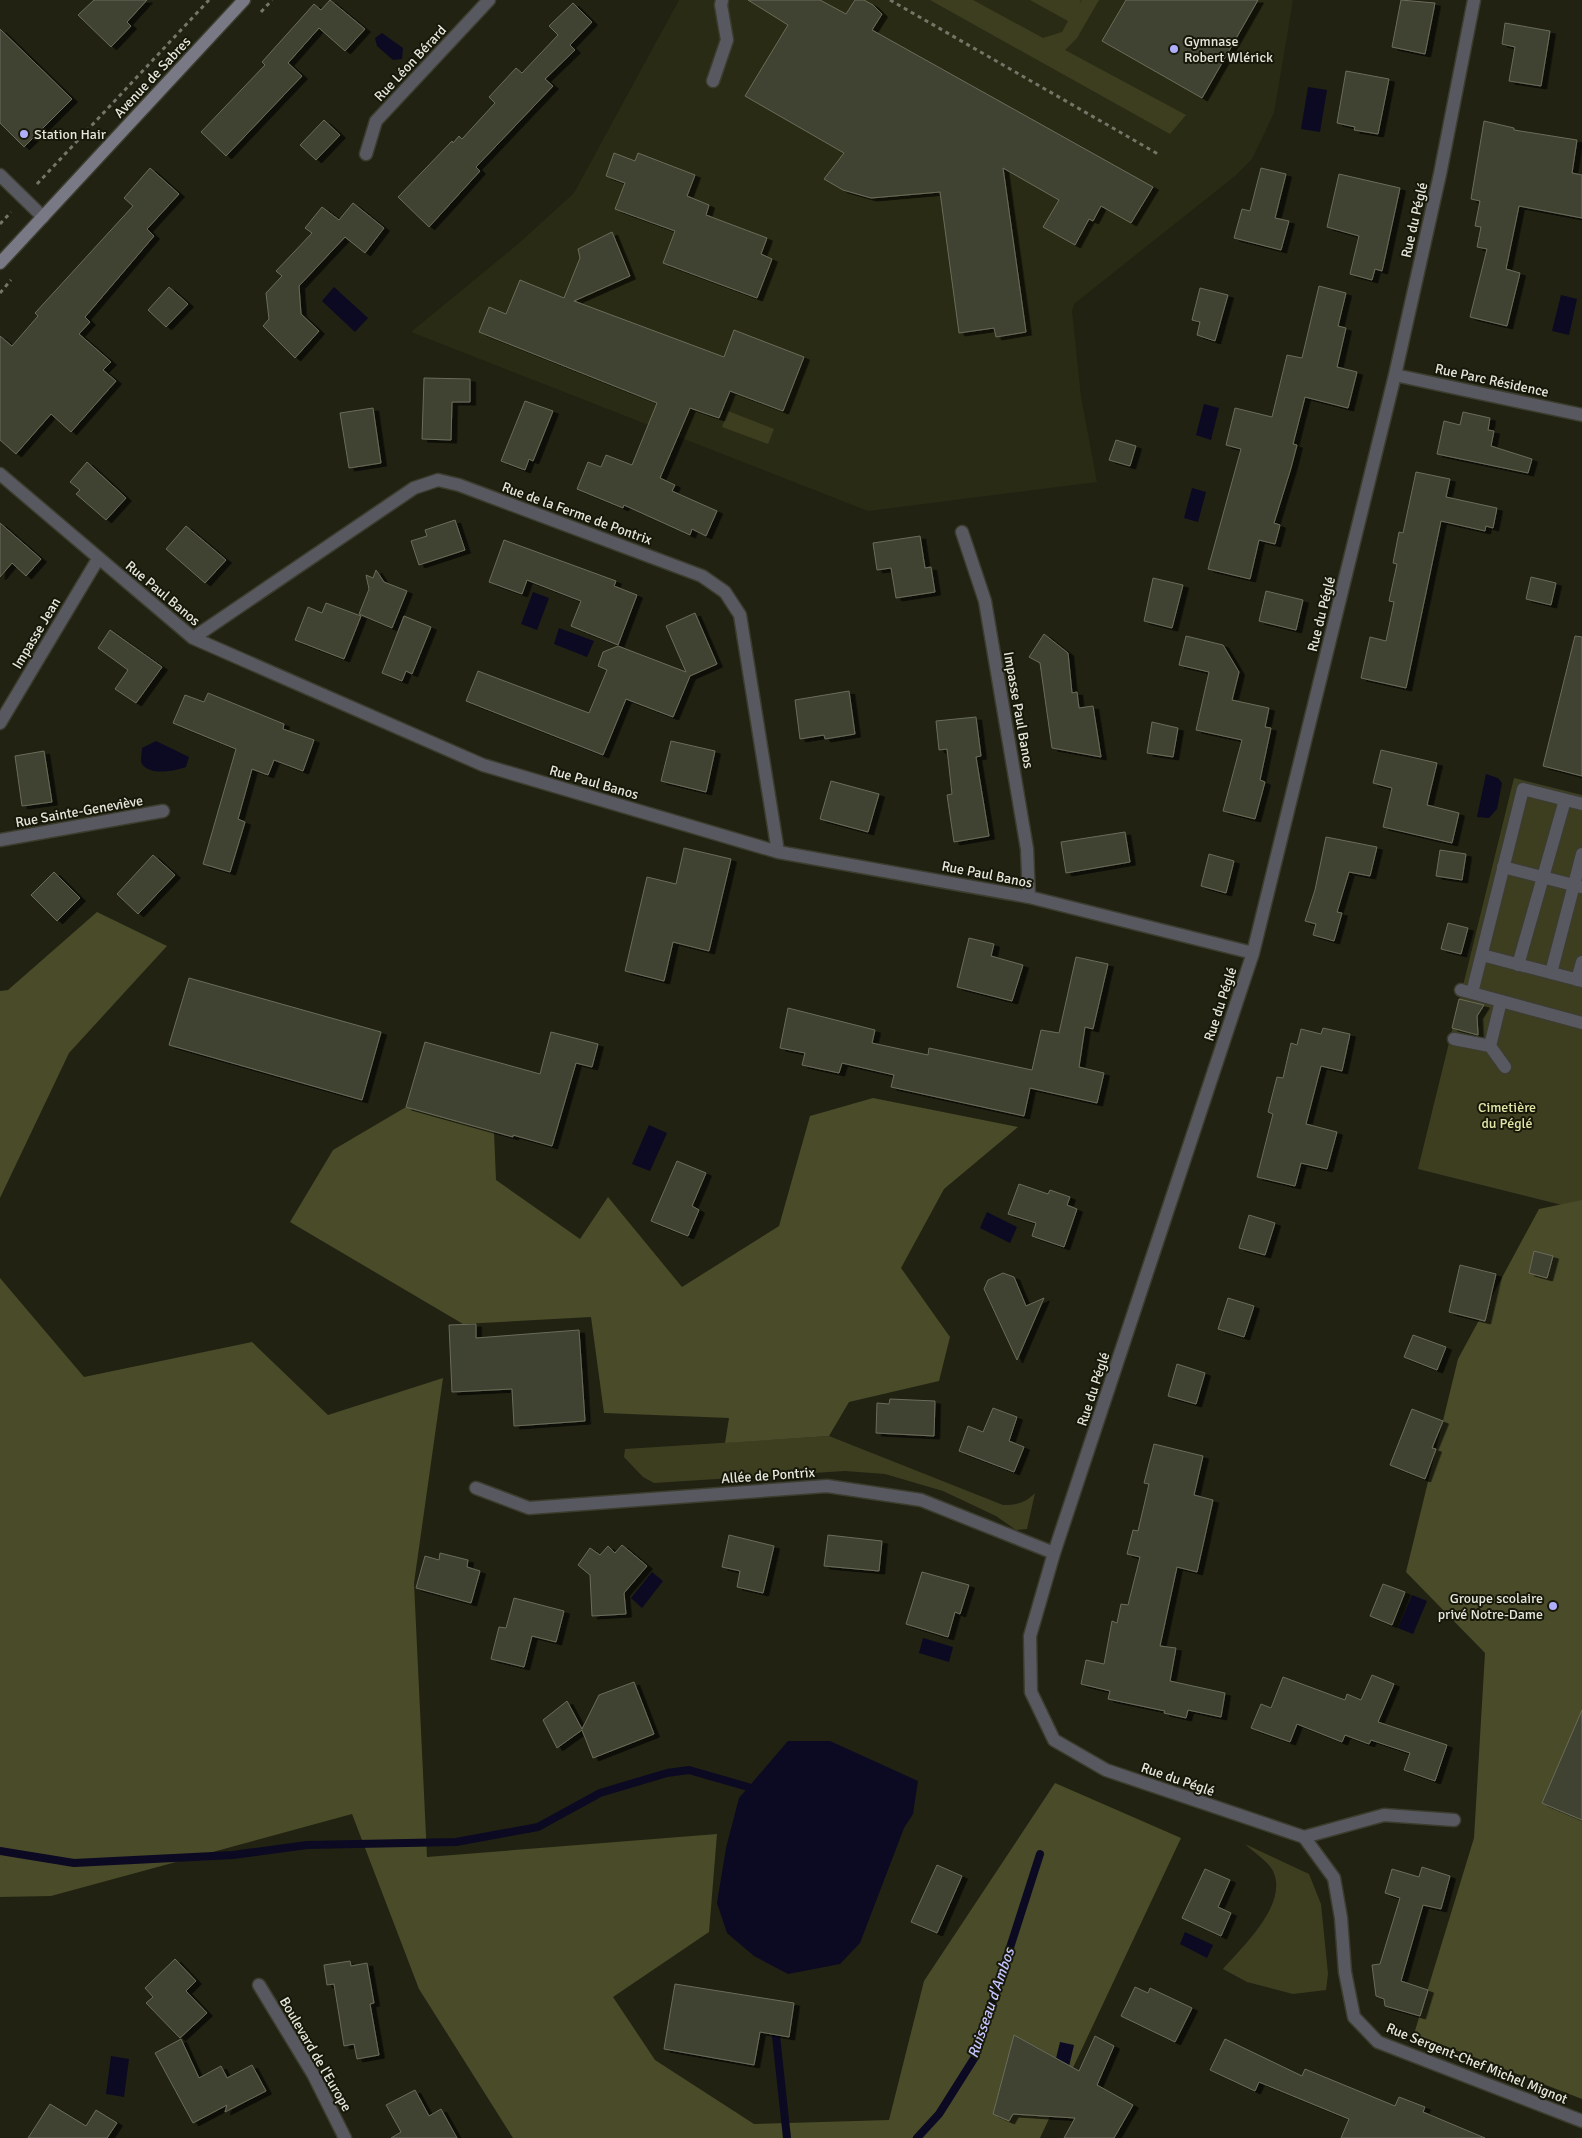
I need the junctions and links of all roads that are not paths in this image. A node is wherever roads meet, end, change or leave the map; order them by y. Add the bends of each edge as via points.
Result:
1 (244, 0) edge
2 (490, 0) edge
3 (722, 0) edge
4 (1474, 0) edge
5 (713, 82) dead end
6 (366, 154) dead end
7 (0, 175) edge
8 (43, 216) junction
9 (0, 263) edge
10 (1395, 375) junction
11 (1582, 415) edge
12 (0, 474) edge
13 (962, 532) dead end
14 (98, 559) junction
15 (193, 638) junction
16 (0, 723) edge
17 (1565, 800) junction
18 (1582, 804) edge
19 (163, 811) dead end
20 (0, 840) edge
21 (778, 852) junction
22 (1582, 854) edge
23 (1503, 867) junction
24 (1543, 877) junction
25 (1578, 886) edge
26 (1029, 897) junction
27 (1253, 952) junction
28 (1482, 955) junction
29 (1582, 962) edge
30 (1518, 965) junction
31 (1551, 973) junction
32 (1580, 981) edge
33 (1501, 1001) junction
34 (1582, 1023) edge
35 (1454, 1039) dead end
36 (1490, 1046) junction
37 (1505, 1067) dead end
38 (476, 1488) dead end
39 (1054, 1554) junction
40 (1454, 1820) dead end
41 (1304, 1837) junction
42 (259, 1985) dead end
43 (1582, 2121) edge
44 (345, 2138) edge

1 - 8 main road, Avenue de Sabres
2 - 6 street, Rue Léon Bérard via 376,121
3 - 5 street via 727,40
4 - 10 street, Rue du Péglé via 1440,174
7 - 8 street
8 - 9 main road, Avenue de Sabres
10 - 11 street, Rue Parc Résidence
10 - 27 street, Rue du Péglé
12 - 14 street, Rue Paul Banos
13 - 26 street, Impasse Paul Banos via 986,601 1027,849
14 - 15 street, Rue Paul Banos
14 - 16 street, Impasse Jean
15 - 21 street, Rue Paul Banos via 483,766
15 - 21 street, Rue de la Ferme de Pontrix via 414,488 438,480 460,485 702,576 725,592 740,615
17 - 18 street
17 - 23 street via 1522,788
17 - 24 street
19 - 20 street, Rue Sainte-Geneviève
21 - 26 street, Rue Paul Banos
22 - 25 street
23 - 24 street
23 - 28 street
24 - 25 street
24 - 30 street
25 - 31 street
26 - 27 street, Rue Paul Banos
27 - 39 street, Rue du Péglé
28 - 30 street
28 - 33 street via 1467,992
29 - 32 street
30 - 31 street
31 - 32 street
33 - 34 street
33 - 36 street
35 - 36 street
36 - 37 street
38 - 39 street, Allée de Pontrix via 529,1508 827,1486 921,1500
39 - 41 street, Rue du Péglé via 1030,1636 1031,1692 1054,1740 1106,1770
40 - 41 street via 1384,1815
41 - 43 street, Rue Sergent-Chef Michel Mignot via 1334,1878 1354,2017 1378,2042
42 - 44 street, Boulevard de l'Europe via 313,2074

